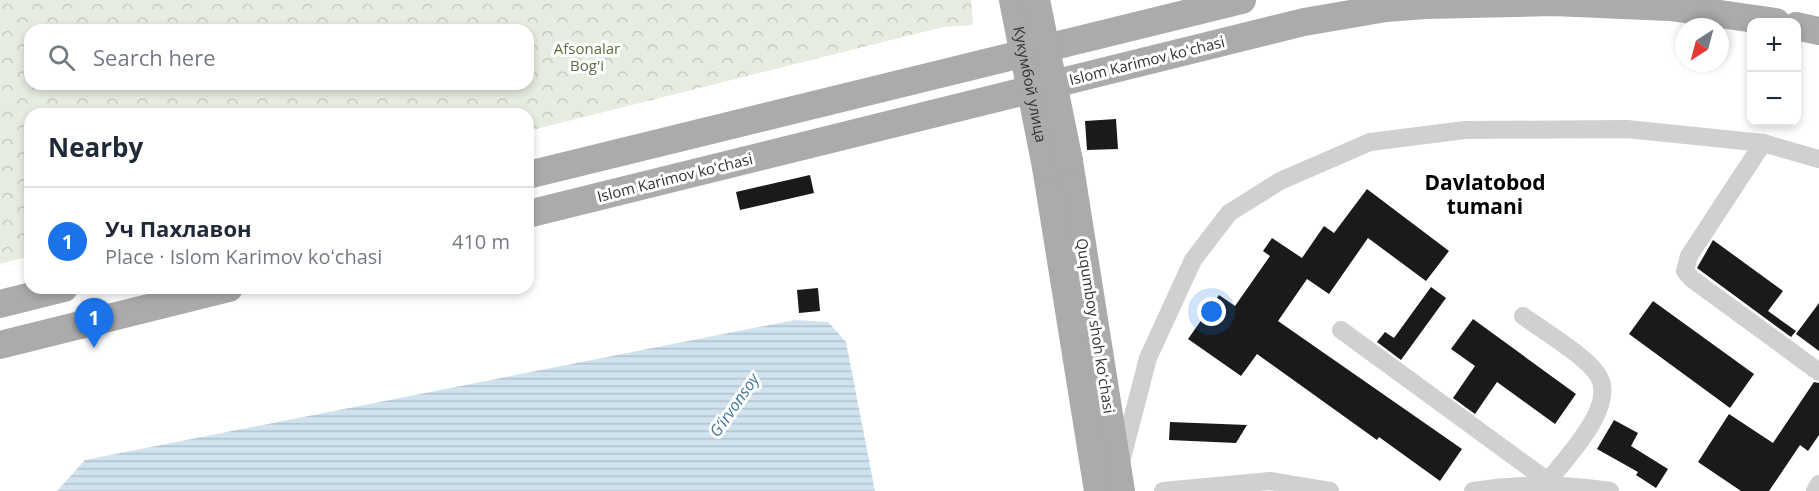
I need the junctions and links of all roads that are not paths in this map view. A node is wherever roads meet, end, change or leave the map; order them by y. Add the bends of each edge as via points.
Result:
1 (1013, 0) edge
2 (1036, 0) edge
3 (1242, 0) edge
4 (1747, 18) edge
5 (1801, 28) edge
6 (1819, 31) edge
7 (1763, 143) junction
8 (1819, 159) edge
9 (1057, 164) junction
10 (534, 173) edge
11 (534, 213) edge
12 (40, 294) edge
13 (210, 294) edge
14 (0, 304) edge
15 (1523, 316) dead end
16 (1341, 330) dead end
17 (0, 345) edge
18 (1819, 372) edge
19 (1120, 481) edge
20 (1552, 484) junction
21 (1819, 484) edge
22 (1098, 491) edge
23 (1163, 491) edge
24 (1330, 491) edge
25 (1473, 491) edge
26 (1610, 491) edge
27 (1815, 491) edge

1 - 9 main road, Кукумбой улица, bridge
2 - 9 main road, Кукумбой улица, bridge
3 - 10 main road
4 - 11 main road, Islom Karimov koʻchasi via 1637,4 1470,3 1386,8 1304,22
5 - 6 main road
7 - 8 street
7 - 18 street via 1689,256 1685,271 1759,331
7 - 19 street via 1626,129 1465,130 1370,142 1280,181 1229,213 1193,260 1148,358
9 - 19 main road, Ququmboy shoh koʻchasi
9 - 22 main road, Ququmboy shoh koʻchasi
12 - 14 main road
13 - 17 main road via 90,333
15 - 20 street via 1584,361 1599,377 1604,397 1596,417
16 - 20 street
20 - 25 street
20 - 26 street
21 - 27 street
23 - 24 street via 1270,482

